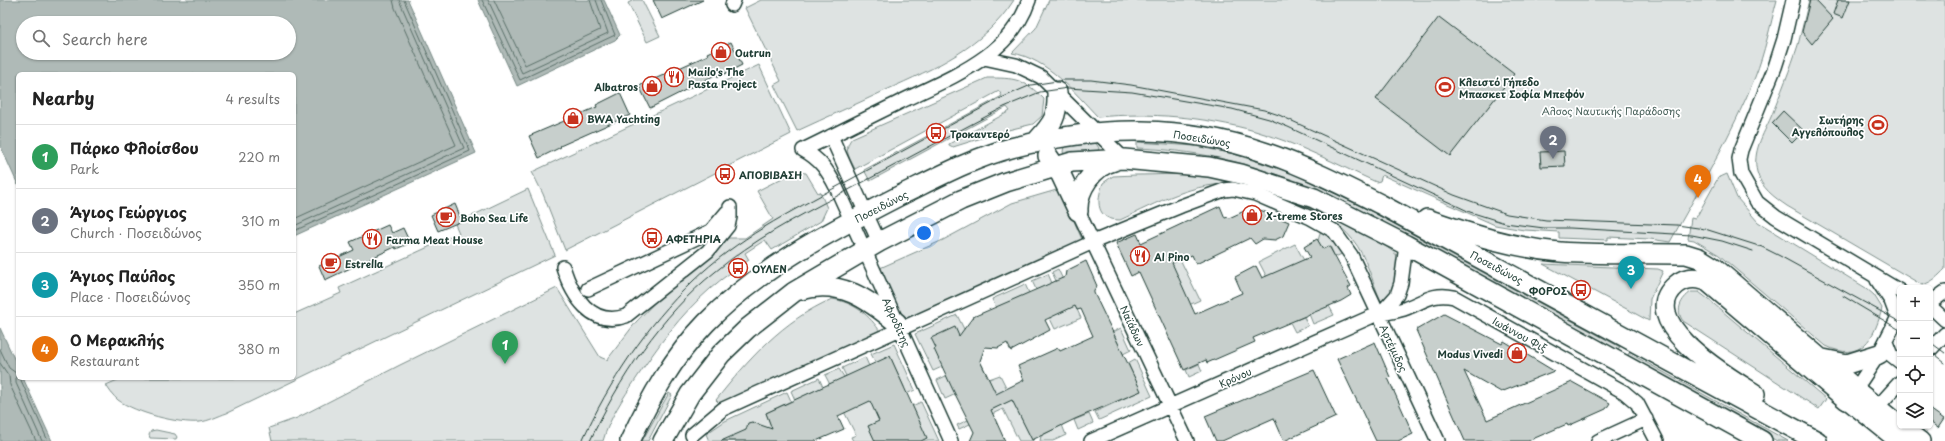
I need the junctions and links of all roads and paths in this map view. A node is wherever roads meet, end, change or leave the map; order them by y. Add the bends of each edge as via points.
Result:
1 (1029, 0) edge
2 (1793, 0) edge
3 (984, 58) junction
4 (1057, 92) junction
5 (1099, 132) junction
6 (831, 136) junction
7 (1035, 143) junction
8 (1124, 159) junction
9 (1056, 166) junction
10 (844, 203) junction
11 (1380, 204) junction
12 (1078, 211) junction
13 (859, 217) junction
14 (832, 230) junction
15 (1093, 242) junction
16 (1406, 245) junction
17 (872, 246) junction
18 (563, 267) dead end
19 (1874, 277) junction
20 (588, 289) dead end
21 (1897, 289) edge
22 (794, 292) junction
23 (1945, 292) edge
24 (1933, 301) edge
25 (1933, 309) edge
26 (1897, 313) edge
27 (1379, 314) junction
28 (1897, 317) edge
29 (1945, 320) edge
30 (898, 326) junction
31 (1945, 334) edge
32 (1933, 347) edge
33 (1882, 348) junction
34 (1820, 358) junction
35 (1897, 360) edge
36 (1897, 385) edge
37 (1852, 395) junction
38 (1170, 406) junction
39 (1873, 412) junction
40 (677, 415) junction
41 (1646, 419) junction
42 (1897, 424) edge
43 (1905, 429) edge
44 (694, 438) edge
45 (630, 441) edge
46 (662, 441) edge
47 (951, 441) edge
48 (1091, 441) edge
49 (1187, 441) edge
50 (1438, 441) edge
51 (1598, 441) edge
52 (1657, 441) edge
53 (1762, 441) edge
54 (1817, 441) edge
55 (1826, 441) edge
56 (1898, 441) edge
57 (1922, 441) edge

1 - 3 street via 1018,23
2 - 19 street via 1779,53 1739,159 1741,174 1757,202 1764,208
3 - 4 street via 1025,68 1041,77
3 - 6 street via 963,72
4 - 5 street
4 - 7 highway via 1057,114
5 - 7 highway, Ποσειδώνος via 1069,135
5 - 8 street
5 - 11 highway, Ποσειδώνος via 1143,130 1219,138 1246,145 1315,171
6 - 10 street, Αφροδίτης via 803,150 825,167
6 - 13 street, Αφροδίτης
7 - 9 highway
7 - 13 highway, Ποσειδώνος via 1009,149 959,168
8 - 9 highway via 1072,162
8 - 12 highway via 1104,164 1092,174 1080,195
8 - 16 highway via 1209,167 1257,179 1314,198
9 - 12 highway
9 - 17 highway via 960,200
10 - 13 street, Αφροδίτης
10 - 14 street
11 - 34 highway via 1474,235 1535,248 1561,252 1686,254 1699,258 1715,268
11 - 54 highway, Ποσειδώνος
12 - 15 street, Ναϊάδων
13 - 14 highway, Ποσειδώνος
13 - 17 street, Αφροδίτης
14 - 45 highway, Ποσειδώνος via 738,293 707,323 674,361 651,397
15 - 27 street, Αρτέμιδος via 1212,194 1233,189 1255,194 1334,231 1351,255
15 - 30 street
15 - 38 street, Ναϊάδων
16 - 27 street via 1397,295
16 - 53 highway
17 - 22 highway
17 - 30 street, Αφροδίτης
18 - 20 street via 573,293 585,308 602,316 621,317 632,312 708,251 728,226 730,207 711,231
19 - 21 street
19 - 26 street
22 - 30 highway via 817,287 838,288 873,303
22 - 40 highway via 748,328 721,354 703,375
23 - 24 street
25 - 29 street
27 - 38 street, Κρόνου
27 - 41 street, Ιωάννου Φιξ via 1403,309 1436,295 1454,298 1624,392 1637,402
27 - 50 street, Αρτέμιδος
28 - 33 street
30 - 44 street via 723,409
30 - 47 street, Αφροδίτης
31 - 32 street
33 - 34 highway via 1847,364
33 - 35 street
33 - 37 street
34 - 37 highway
36 - 39 street
37 - 39 main road
37 - 55 highway via 1707,281 1688,279 1672,290 1666,301 1667,318 1674,333 1681,340 1721,372
38 - 48 street, Κρόνου
38 - 49 street, Ναϊάδων
39 - 42 main road
39 - 56 main road
40 - 44 street
40 - 46 highway
41 - 51 street
41 - 52 street, Ιωάννου Φιξ
43 - 57 main road

